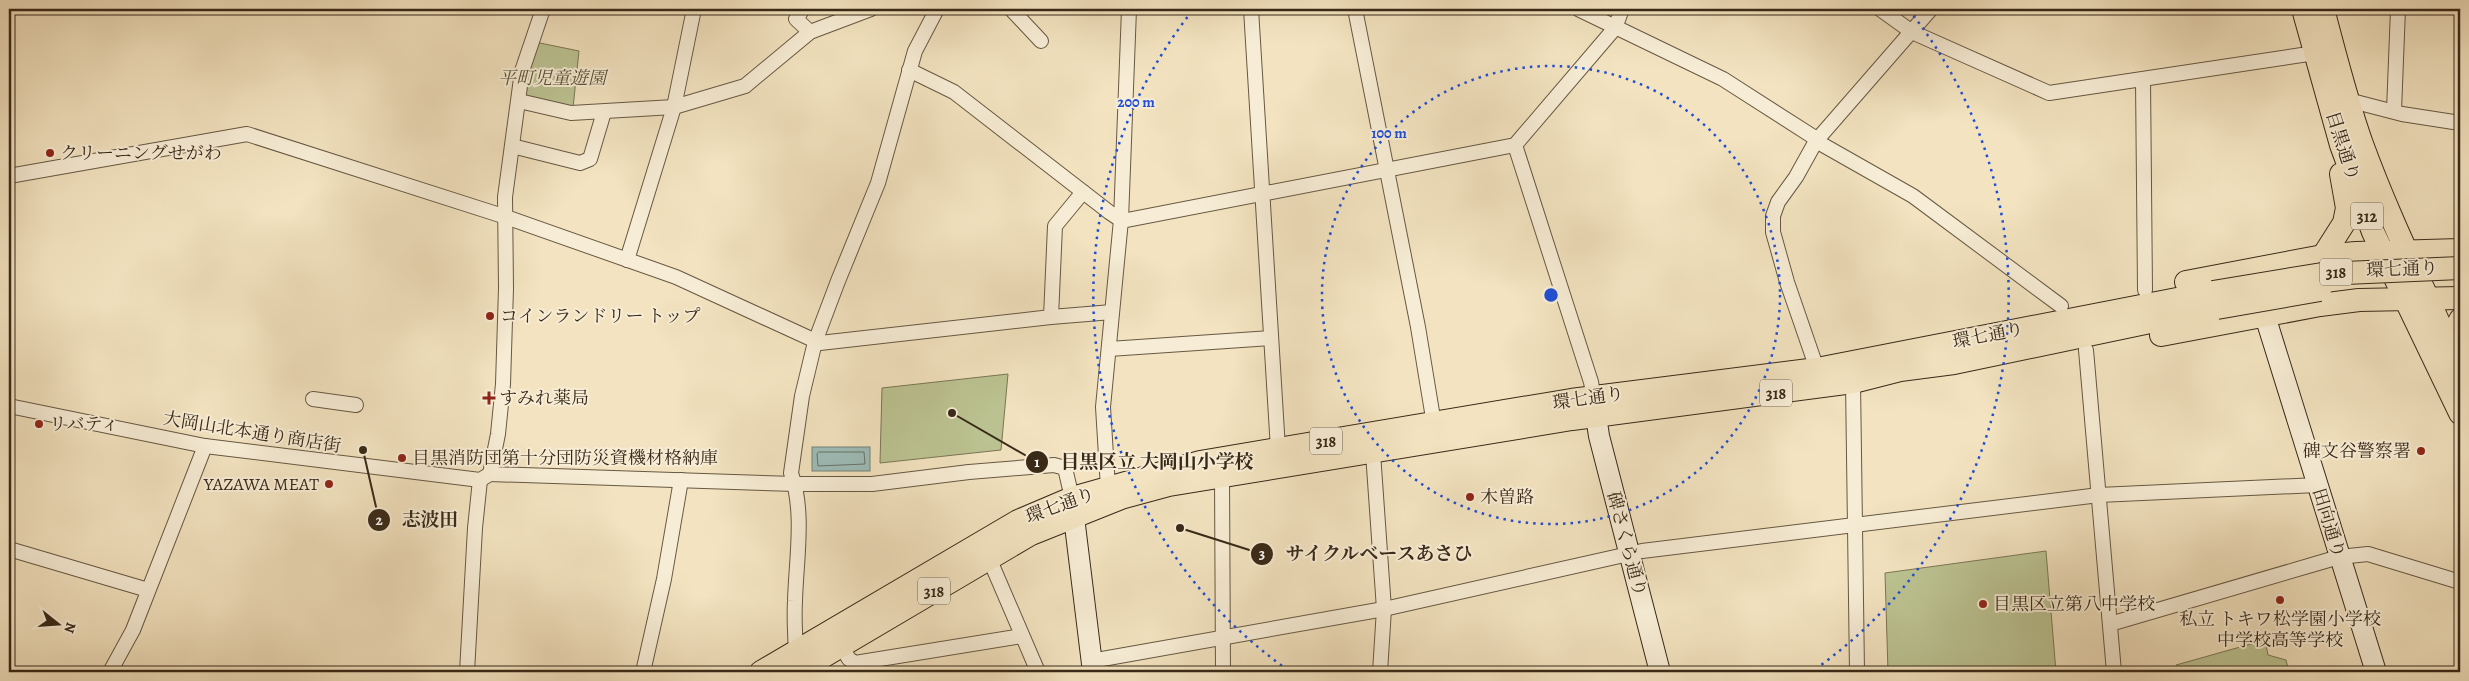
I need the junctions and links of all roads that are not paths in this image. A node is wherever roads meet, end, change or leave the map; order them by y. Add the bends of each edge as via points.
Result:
1 (544, 9) edge
2 (694, 9) edge
3 (803, 9) edge
4 (871, 9) edge
5 (937, 9) edge
6 (1011, 9) edge
7 (1129, 9) edge
8 (1251, 9) edge
9 (1354, 9) edge
10 (1578, 9) edge
11 (1622, 9) edge
12 (1880, 9) edge
13 (1931, 9) edge
14 (2303, 9) edge
15 (2324, 9) edge
16 (2398, 9) edge
17 (1615, 28) junction
18 (810, 32) junction
19 (1912, 32) junction
20 (1041, 41) dead end
21 (2315, 53) junction
22 (909, 70) junction
23 (2142, 80) junction
24 (2348, 100) junction
25 (519, 101) junction
26 (674, 107) junction
27 (2394, 110) junction
28 (604, 112) junction
29 (2460, 123) edge
30 (1816, 141) junction
31 (1515, 145) junction
32 (2340, 145) junction
33 (512, 146) junction
34 (1387, 169) junction
35 (9, 176) edge
36 (1084, 192) junction
37 (1264, 194) junction
38 (503, 216) junction
39 (1121, 220) junction
40 (2460, 250) edge
41 (2406, 251) junction
42 (2382, 252) junction
43 (2323, 256) junction
44 (627, 260) junction
45 (2460, 268) edge
46 (2460, 282) edge
47 (2145, 290) junction
48 (2428, 298) junction
49 (2460, 298) edge
50 (2405, 299) junction
51 (2215, 300) junction
52 (2061, 306) junction
53 (1112, 312) junction
54 (2265, 316) junction
55 (1051, 317) junction
56 (2460, 320) edge
57 (1271, 338) junction
58 (815, 342) junction
59 (1936, 346) junction
60 (1109, 349) junction
61 (2451, 349) junction
62 (2086, 350) junction
63 (1954, 363) junction
64 (1817, 369) junction
65 (2460, 370) edge
66 (1853, 382) junction
67 (313, 399) dead end
68 (356, 405) dead end
69 (9, 406) edge
70 (1595, 406) junction
71 (2460, 413) edge
72 (1434, 424) junction
73 (205, 446) junction
74 (1278, 449) junction
75 (1373, 453) junction
76 (1222, 476) junction
77 (485, 477) junction
78 (682, 480) junction
79 (795, 484) junction
80 (2317, 485) junction
81 (1108, 488) junction
82 (2099, 495) junction
83 (1073, 508) junction
84 (1856, 524) junction
85 (9, 549) edge
86 (1630, 554) junction
87 (2339, 557) junction
88 (988, 558) junction
89 (2460, 582) edge
90 (148, 590) junction
91 (1384, 609) junction
92 (2110, 624) junction
93 (1022, 636) junction
94 (1223, 639) junction
95 (841, 646) junction
96 (796, 662) edge
97 (1092, 667) edge
98 (110, 672) edge
99 (467, 672) edge
100 (642, 672) edge
101 (761, 672) edge
102 (1038, 672) edge
103 (1223, 672) edge
104 (1380, 672) edge
105 (1660, 672) edge
106 (1857, 672) edge
107 (2114, 672) edge
108 (2376, 672) edge

1 - 25 street via 522,71
2 - 26 street
3 - 18 street via 796,19
4 - 18 street
5 - 22 street
6 - 20 street
7 - 39 street
8 - 37 street
9 - 34 street
10 - 17 street
11 - 17 street
12 - 19 street
13 - 19 street
14 - 21 main road, 目黒通り / 312
15 - 24 main road, 目黒通り / 312
16 - 27 street
17 - 30 street via 1722,79
17 - 31 street
18 - 26 street via 745,86
19 - 23 street via 2049,93
19 - 30 street
21 - 23 street
21 - 32 main road, 目黒通り / 312
22 - 36 street via 954,92
22 - 58 street via 878,184
23 - 47 street
24 - 27 street
24 - 41 main road, 目黒通り / 312 via 2362,145
25 - 28 street via 571,112
25 - 33 street
26 - 28 street
26 - 44 street
27 - 29 street
28 - 33 street via 590,159 580,163
30 - 52 street via 1913,196
30 - 64 street via 1796,178 1778,202 1772,232
31 - 34 street
31 - 70 street via 1588,372
32 - 42 main road, 目黒通り / 312
32 - 43 main road via 2347,208 2344,223
33 - 38 street
34 - 37 street
34 - 72 street
35 - 38 street via 247,134
36 - 39 street
36 - 55 street via 1054,226
37 - 39 street
37 - 57 street
38 - 44 street
38 - 77 street via 506,288 503,384 498,434
39 - 53 street
40 - 41 main road
41 - 42 main road
41 - 48 main road, 目黒通り / 312
42 - 43 main road
42 - 50 main road, 目黒通り / 312
43 - 47 main road
44 - 58 street via 676,277
45 - 51 main road, 環七通り / 318, bridge via 2322,274
46 - 51 main road, 環七通り / 318, bridge via 2327,288
47 - 52 main road
48 - 49 main road
48 - 50 main road
48 - 61 main road, 目黒通り / 312
50 - 54 main road via 2320,305
50 - 71 main road, 目黒通り / 312
51 - 59 main road, 環七通り / 318
51 - 63 main road, 環七通り / 318
52 - 59 main road
53 - 55 street
53 - 60 street
54 - 62 main road
54 - 80 street, 田向通り
55 - 58 street
56 - 61 main road
57 - 60 street
57 - 74 street
58 - 79 street via 802,396 791,473
59 - 64 main road, 環七通り / 318
60 - 81 street via 1103,407
61 - 65 main road, 目黒通り / 312
62 - 63 main road
62 - 82 street
63 - 66 main road, 環七通り / 318 via 1900,370
64 - 70 main road, 環七通り / 318
66 - 70 main road, 環七通り / 318
66 - 84 street
67 - 68 street
69 - 73 street, 大岡山北本通り商店街
70 - 72 main road, 環七通り / 318
70 - 75 main road, 環七通り / 318
70 - 86 street, 碑さくら通り via 1598,436
72 - 74 main road, 環七通り / 318
73 - 77 street, 大岡山北本通り商店街
73 - 90 street
74 - 81 main road, 環七通り / 318 via 1200,462
75 - 76 main road, 環七通り / 318
75 - 91 street
76 - 83 main road, 環七通り / 318
76 - 94 street
77 - 78 street, 大岡山北本通り商店街
77 - 99 street via 475,528
78 - 79 street, 大岡山北本通り商店街
78 - 100 street via 664,579
79 - 83 street, 大岡山北本通り商店街 via 872,484 1054,465 1065,468
79 - 96 street via 798,543
80 - 82 street
80 - 87 street, 田向通り
81 - 83 main road, 環七通り / 318
82 - 84 street
82 - 92 street
83 - 88 main road, 環七通り / 318
83 - 96 main road, 環七通り / 318 via 1018,521
83 - 97 street
84 - 86 street
84 - 106 street
85 - 90 street
86 - 91 street
86 - 105 street, 碑さくら通り
87 - 89 street via 2368,554
87 - 92 street
87 - 108 street, 田向通り
88 - 93 street
88 - 95 main road, 環七通り / 318
90 - 98 street via 133,630
91 - 94 street
91 - 104 street
92 - 107 street
93 - 95 street via 855,663
93 - 102 street
94 - 97 street
94 - 103 street
95 - 96 main road, 環七通り / 318
96 - 101 main road, 環七通り / 318

